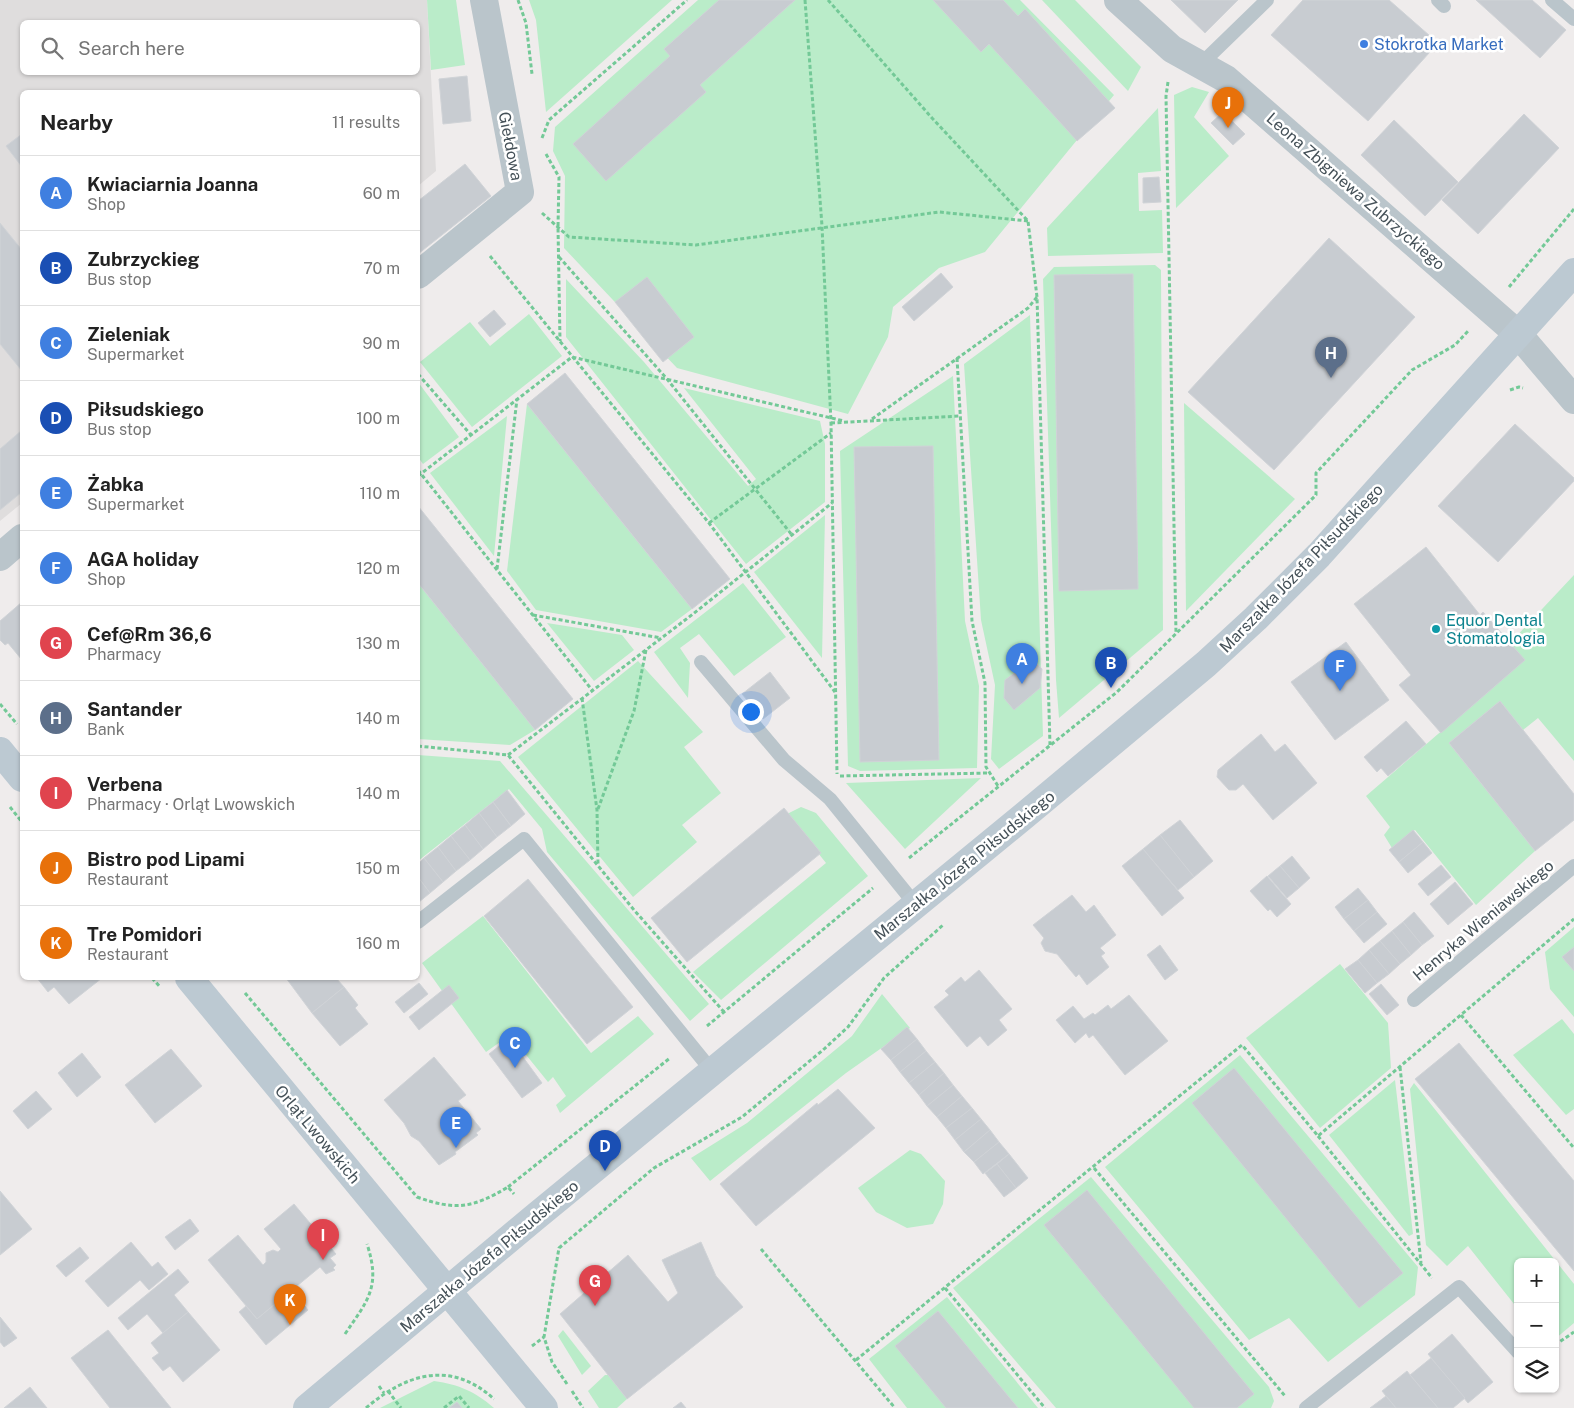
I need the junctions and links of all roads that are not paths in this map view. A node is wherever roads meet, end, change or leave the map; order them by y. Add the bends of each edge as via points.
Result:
1 (484, 0) edge
2 (1118, 0) edge
3 (1268, 0) edge
4 (1552, 0) edge
5 (1574, 19) edge
6 (1200, 65) junction
7 (1574, 272) edge
8 (420, 273) edge
9 (1518, 334) junction
10 (1574, 400) edge
11 (20, 540) edge
12 (0, 557) edge
13 (701, 662) dead end
14 (0, 751) edge
15 (20, 776) edge
16 (1574, 866) edge
17 (915, 904) junction
18 (420, 920) edge
19 (191, 980) edge
20 (1414, 1000) dead end
21 (712, 1071) junction
22 (448, 1290) junction
23 (1514, 1348) edge
24 (307, 1408) edge
25 (544, 1408) edge
26 (1306, 1408) edge

1 - 8 street, Giełdowa via 520,192
2 - 6 street, Leona Zbigniewa Zubrzyckiego via 1172,49
3 - 6 lane
4 - 5 lane
6 - 9 street, Leona Zbigniewa Zubrzyckiego via 1226,79
7 - 9 street, Marszałka Józefa Piłsudskiego
9 - 10 street, Leona Zbigniewa Zubrzyckiego
9 - 17 street, Marszałka Józefa Piłsudskiego via 1356,515 1256,618 1175,690
11 - 12 street
13 - 17 lane via 784,760 830,799
14 - 15 street
16 - 20 lane, Henryka Wieniawskiego
17 - 21 street, Marszałka Józefa Piłsudskiego
18 - 21 lane via 524,839
19 - 22 street, Orląt Lwowskich
21 - 22 street, Marszałka Józefa Piłsudskiego
22 - 24 street, Marszałka Józefa Piłsudskiego
22 - 25 street, Orląt Lwowskich
23 - 26 lane via 1459,1287

